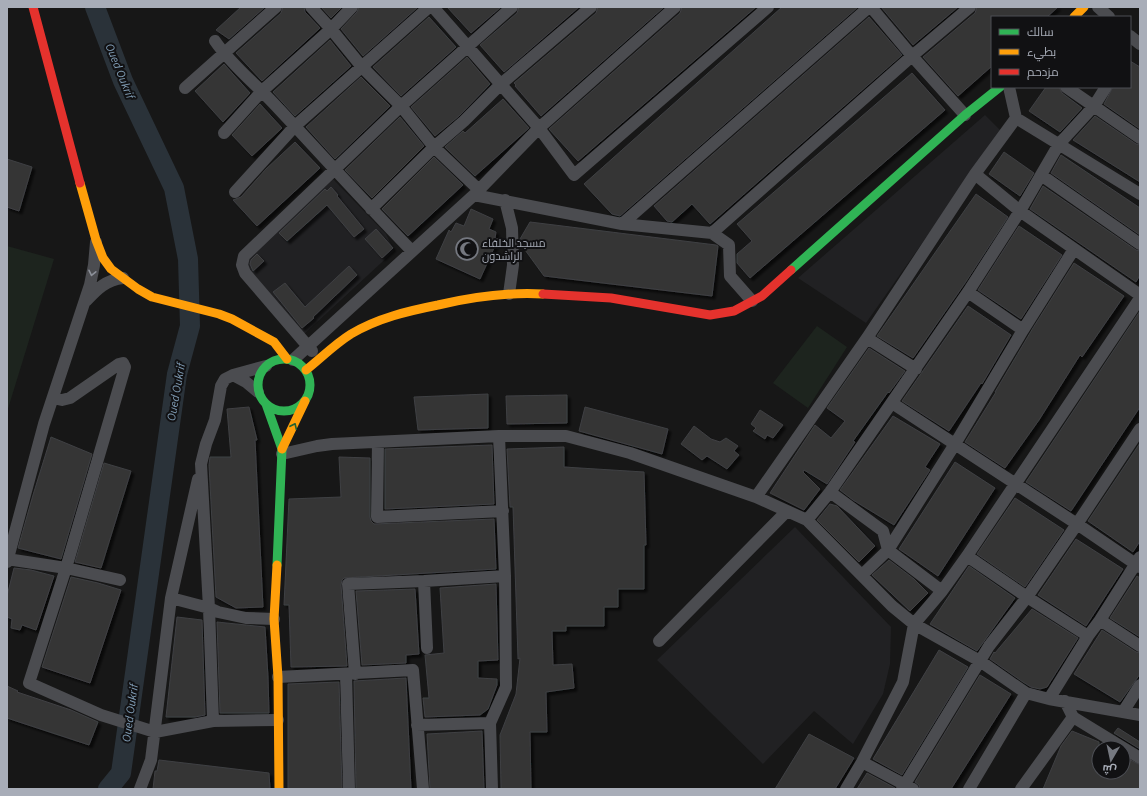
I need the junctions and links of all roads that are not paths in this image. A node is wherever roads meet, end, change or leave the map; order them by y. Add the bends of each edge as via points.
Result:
1 (33, 7) edge
2 (276, 7) edge
3 (311, 7) edge
4 (352, 7) edge
5 (429, 7) edge
6 (433, 7) edge
7 (512, 7) edge
8 (591, 7) edge
9 (675, 7) edge
10 (768, 7) edge
11 (870, 7) edge
12 (970, 7) edge
13 (1084, 7) edge
14 (1098, 7) edge
15 (1075, 16) edge
16 (1108, 16) edge
17 (331, 28) junction
18 (216, 41) dead end
19 (468, 46) junction
20 (223, 52) junction
21 (912, 56) junction
22 (362, 67) junction
23 (501, 84) junction
24 (185, 88) dead end
25 (999, 88) edge
26 (1009, 88) edge
27 (1067, 88) edge
28 (1105, 88) edge
29 (262, 91) junction
30 (401, 106) junction
31 (1094, 106) junction
32 (966, 115) junction
33 (1016, 118) junction
34 (295, 126) junction
35 (539, 128) junction
36 (224, 133) dead end
37 (1140, 138) edge
38 (1059, 144) junction
39 (434, 147) junction
40 (335, 169) junction
41 (975, 174) junction
42 (1041, 175) junction
43 (235, 192) dead end
44 (476, 193) junction
45 (1140, 194) edge
46 (505, 200) junction
47 (370, 209) junction
48 (1020, 211) junction
49 (622, 224) junction
50 (712, 233) junction
51 (96, 240) junction
52 (1140, 244) edge
53 (1074, 249) junction
54 (412, 251) junction
55 (123, 278) junction
56 (968, 292) junction
57 (509, 294) junction
58 (1140, 295) edge
59 (1140, 298) edge
60 (752, 301) junction
61 (83, 305) junction
62 (1023, 330) junction
63 (256, 331) junction
64 (868, 338) junction
65 (308, 346) junction
66 (318, 358) junction
67 (267, 359) junction
68 (290, 359) junction
69 (916, 369) junction
70 (306, 370) junction
71 (233, 375) junction
72 (258, 392) junction
73 (53, 398) junction
74 (305, 402) junction
75 (892, 403) junction
76 (266, 404) junction
77 (1140, 429) edge
78 (498, 436) junction
79 (378, 442) junction
80 (955, 444) junction
81 (282, 452) junction
82 (201, 464) junction
83 (1015, 484) junction
84 (830, 492) junction
85 (756, 497) junction
86 (503, 511) junction
87 (787, 511) junction
88 (807, 520) junction
89 (1077, 524) junction
90 (888, 550) junction
91 (967, 556) junction
92 (7, 560) edge
93 (1138, 563) edge
94 (66, 568) junction
95 (862, 575) junction
96 (505, 576) junction
97 (120, 580) dead end
98 (424, 581) junction
99 (942, 591) junction
100 (1027, 597) junction
101 (170, 598) junction
102 (209, 608) junction
103 (274, 619) junction
104 (1100, 620) junction
105 (914, 624) junction
106 (1088, 636) junction
107 (659, 641) dead end
108 (1140, 646) edge
109 (427, 648) dead end
110 (980, 661) junction
111 (351, 674) junction
112 (278, 677) junction
113 (1140, 685) edge
114 (1026, 693) junction
115 (1049, 699) junction
116 (1065, 701) junction
117 (1123, 712) junction
118 (1140, 715) edge
119 (1073, 717) junction
120 (278, 720) junction
121 (213, 721) junction
122 (490, 724) junction
123 (417, 725) junction
124 (155, 732) junction
125 (1140, 758) edge
126 (862, 762) junction
127 (145, 777) junction
128 (907, 787) edge
129 (140, 789) edge
130 (146, 789) edge
131 (279, 789) edge
132 (349, 789) edge
133 (423, 789) edge
134 (492, 789) edge
135 (846, 789) edge
136 (969, 789) edge
137 (1021, 789) edge

1 - 51 street
2 - 20 street
3 - 17 street
4 - 17 street
5 - 22 street
6 - 19 street
7 - 19 street
8 - 23 street
9 - 35 street
10 - 35 street via 574,175
11 - 21 street
11 - 49 street
12 - 21 street
13 - 15 street
14 - 16 street
17 - 22 street
17 - 29 street
18 - 20 street
19 - 23 street
19 - 30 street
20 - 24 street
20 - 29 street
21 - 32 street
21 - 50 street
22 - 30 street
22 - 34 street
23 - 35 street
23 - 39 street
25 - 32 street
26 - 33 street
27 - 31 street
28 - 31 street
29 - 34 street
29 - 36 street
30 - 39 street
30 - 40 street
31 - 37 street
31 - 38 street
32 - 60 street via 762,296
33 - 38 street
33 - 41 street
34 - 40 street
34 - 43 street
35 - 44 street
38 - 42 street
38 - 45 street
39 - 44 street
39 - 47 street
40 - 47 street
40 - 65 street via 247,252 242,260 245,273
41 - 48 street
41 - 64 street
42 - 48 street
42 - 52 street
44 - 46 street
44 - 54 street
46 - 49 street
46 - 57 street via 512,228 513,266
47 - 54 street
48 - 53 street
48 - 56 street
49 - 50 street
50 - 60 street via 728,245 730,276
51 - 55 street via 103,258 111,269
51 -> 61 street via 94,265
53 - 58 street
53 - 62 street
54 - 65 street
55 - 61 street via 106,282
55 - 63 street via 152,297 206,310
56 - 62 street
56 - 69 street
57 - 60 street via 612,298 710,315 734,311
57 - 66 street via 474,297 392,316 351,334
59 - 83 street
61 - 73 street
62 - 80 street
63 - 67 street
63 - 68 street via 274,342
64 - 69 street
64 - 85 street
65 - 66 street
65 - 68 street
66 - 70 street
67 - 68 street
67 - 71 street
67 - 72 street via 259,375
68 - 70 street via 298,362
69 - 75 street
70 - 74 street via 310,389
71 - 72 street
71 - 82 street via 225,379 221,386 217,414
72 - 76 street
73 - 92 street
73 - 94 street via 70,398 119,364 123,363 125,367
74 - 76 street via 286,412 278,411
81 -> 74 street
75 - 80 street
75 - 84 street
76 - 81 street
77 - 89 street
78 - 79 street
78 - 85 street via 566,436 630,453
78 - 86 street
79 - 81 street via 317,446
79 - 86 street via 377,517
80 - 83 street
80 - 90 street
81 - 103 street
82 - 101 street
82 - 102 street
83 - 89 street
83 - 91 street
84 - 88 street
84 - 90 street via 883,531
85 - 87 street
86 - 96 street
87 - 88 street
87 - 107 street
88 - 95 street
89 - 93 street
89 - 100 street
90 - 95 street
90 - 99 street
91 - 99 street
91 - 100 street
92 - 94 street
93 - 104 street
94 - 97 street
94 - 124 street via 29,683 101,715
95 - 105 street
96 - 98 street
96 - 122 street via 506,687
98 - 109 street
98 - 111 street via 348,584
99 - 105 street
100 - 106 street
100 - 110 street via 988,646
101 - 102 street
101 - 124 street
102 - 103 street via 246,618
102 - 121 street
103 - 112 street
104 - 106 street
104 - 108 street
105 - 110 street
105 - 126 street via 903,682
106 - 115 street
110 - 114 street
110 - 128 street
111 - 112 street
111 - 123 street via 413,670
111 - 132 street
112 - 120 street
113 - 117 street
114 - 115 street
114 - 136 street
115 - 116 street
116 - 117 street
116 - 119 street
117 - 118 street
119 - 125 street
119 - 137 street
120 - 121 street
120 - 131 street
121 - 124 street
122 - 123 street
122 - 134 street
123 - 133 street
124 - 127 street via 151,760
126 - 128 street
126 - 135 street
127 - 129 street
127 - 130 street

